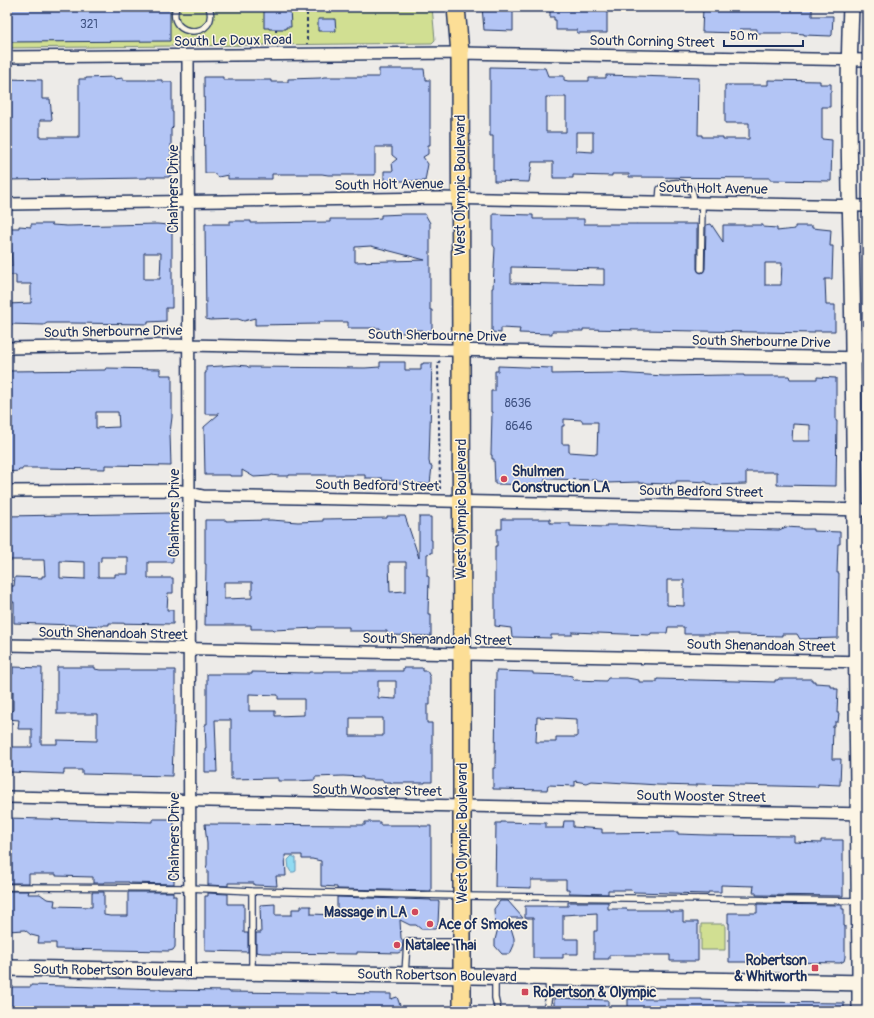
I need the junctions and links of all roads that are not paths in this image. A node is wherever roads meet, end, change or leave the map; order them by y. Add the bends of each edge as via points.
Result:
1 (176, 7) edge
2 (210, 7) edge
3 (456, 7) edge
4 (852, 7) edge
5 (460, 53) junction
6 (188, 56) junction
7 (7, 57) edge
8 (849, 59) junction
9 (867, 60) edge
10 (460, 198) junction
11 (188, 202) junction
12 (659, 202) junction
13 (698, 203) junction
14 (7, 204) edge
15 (851, 206) junction
16 (867, 206) edge
17 (701, 269) dead end
18 (188, 346) junction
19 (7, 348) edge
20 (461, 350) junction
21 (860, 358) edge
22 (7, 491) edge
23 (189, 493) junction
24 (461, 502) junction
25 (861, 510) edge
26 (7, 645) edge
27 (189, 649) junction
28 (462, 654) junction
29 (861, 661) edge
30 (7, 797) edge
31 (189, 801) junction
32 (462, 806) junction
33 (862, 814) edge
34 (7, 887) edge
35 (189, 888) junction
36 (252, 891) junction
37 (462, 896) junction
38 (863, 901) edge
39 (462, 942) junction
40 (7, 968) edge
41 (190, 971) junction
42 (252, 972) junction
43 (405, 975) junction
44 (462, 976) junction
45 (495, 976) junction
46 (548, 977) junction
47 (863, 983) edge
48 (462, 1011) edge
49 (498, 1011) edge
50 (546, 1011) edge
51 (860, 1011) edge

1 - 2 lane via 175,15 179,25 189,32 195,32 209,23
3 - 5 main road, West Olympic Boulevard
4 - 8 street
5 - 6 street, South Le Doux Road
5 - 8 street, South Corning Street
5 - 10 main road, West Olympic Boulevard
6 - 7 street, South Le Doux Road
6 - 11 street, Chalmers Drive
8 - 9 street, South Corning Street
8 - 15 street
10 - 11 street, South Holt Avenue
10 - 12 street, South Holt Avenue
10 - 20 main road, West Olympic Boulevard
11 - 14 street, South Holt Avenue
11 - 18 street, Chalmers Drive
12 - 13 street, South Holt Avenue
12 - 13 lane via 660,189 678,183 691,188
13 - 15 street, South Holt Avenue
13 - 17 lane
15 - 16 street, South Holt Avenue
15 - 21 street
18 - 19 street, South Sherbourne Drive
18 - 20 street, South Sherbourne Drive
18 - 23 street, Chalmers Drive
20 - 21 street, South Sherbourne Drive
20 - 24 main road, West Olympic Boulevard
21 - 25 street
22 - 23 street, South Bedford Street via 177,490
23 - 24 street, South Bedford Street via 203,496
23 - 27 street, Chalmers Drive
24 - 25 street, South Bedford Street
24 - 28 main road, West Olympic Boulevard
25 - 29 street
26 - 27 street, South Shenandoah Street
27 - 28 street, South Shenandoah Street
27 - 31 street, Chalmers Drive
28 - 29 street, South Shenandoah Street
28 - 32 main road, West Olympic Boulevard
29 - 33 street
30 - 31 street, South Wooster Street
31 - 32 street, South Wooster Street
31 - 35 street, Chalmers Drive
32 - 33 street, South Wooster Street
32 - 37 main road, West Olympic Boulevard
33 - 38 street
34 - 35 lane
35 - 36 lane
35 - 41 street, Chalmers Drive
36 - 37 lane
36 - 42 lane
37 - 38 lane
37 - 39 main road, West Olympic Boulevard
38 - 47 street
39 - 43 lane via 407,942
39 - 44 main road, West Olympic Boulevard
40 - 41 street, South Robertson Boulevard
41 - 42 street, South Robertson Boulevard
42 - 43 street, South Robertson Boulevard
43 - 44 street, South Robertson Boulevard
44 - 45 street, South Robertson Boulevard
44 - 48 main road, West Olympic Boulevard
45 - 46 street, South Robertson Boulevard
45 - 49 lane
46 - 47 street, South Robertson Boulevard
46 - 50 lane
47 - 51 street

